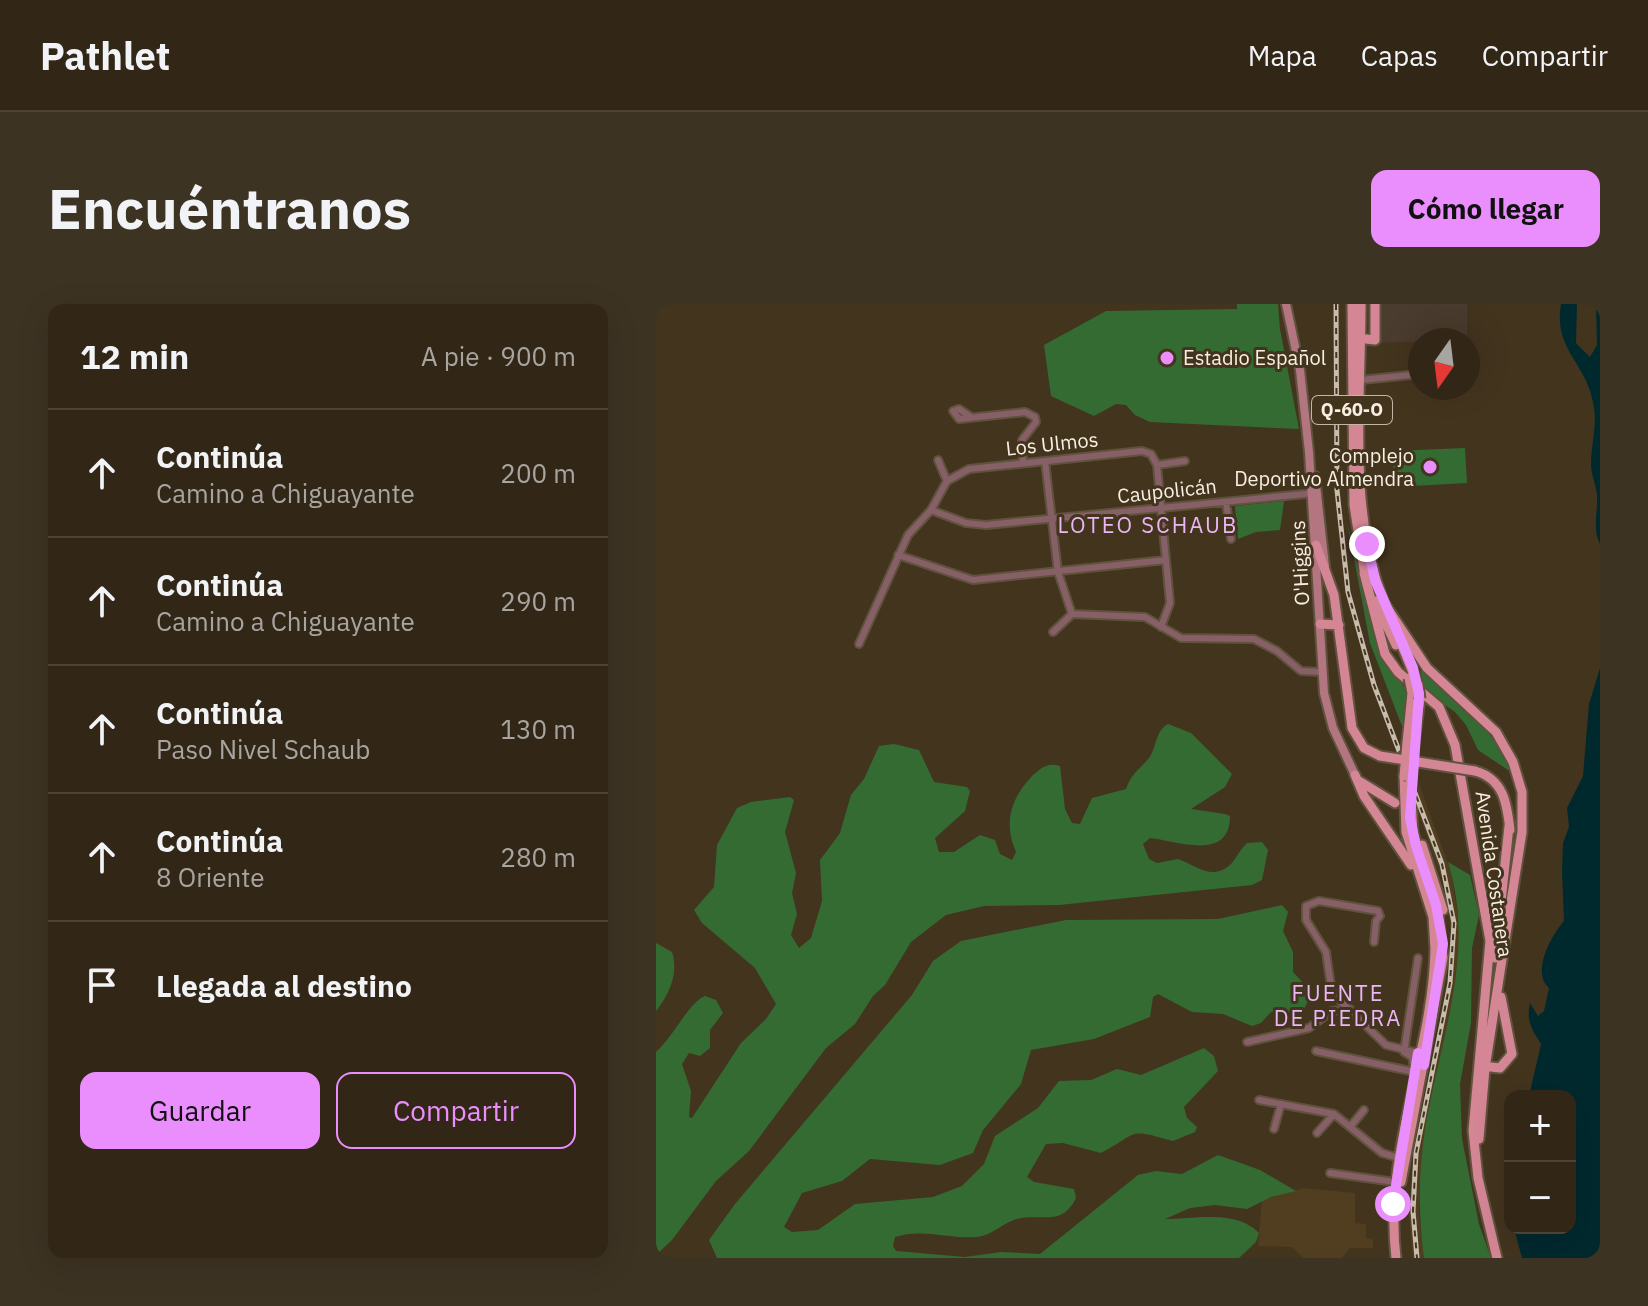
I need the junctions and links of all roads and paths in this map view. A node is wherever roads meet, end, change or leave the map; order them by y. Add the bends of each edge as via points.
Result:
1 (1286, 304) edge
2 (1352, 304) edge
3 (1361, 304) edge
4 (1375, 304) edge
5 (1352, 333) junction
6 (1361, 340) junction
7 (1408, 375) edge
8 (1361, 380) junction
9 (971, 417) dead end
10 (938, 460) dead end
11 (1045, 461) junction
12 (1185, 461) dead end
13 (1025, 463) junction
14 (1157, 465) junction
15 (947, 481) junction
16 (1315, 493) junction
17 (1226, 502) junction
18 (1161, 508) junction
19 (931, 510) junction
20 (1052, 519) junction
21 (1231, 539) dead end
22 (1316, 545) junction
23 (898, 555) junction
24 (1166, 560) junction
25 (1325, 568) junction
26 (1058, 572) junction
27 (1364, 573) junction
28 (1384, 603) junction
29 (1072, 614) junction
30 (1320, 624) junction
31 (1339, 625) junction
32 (1161, 627) junction
33 (1053, 632) dead end
34 (859, 644) dead end
35 (1321, 672) junction
36 (1415, 689) junction
37 (1355, 775) junction
38 (1407, 779) junction
39 (1376, 793) junction
40 (1367, 800) junction
41 (1395, 803) dead end
42 (1509, 826) junction
43 (1417, 851) junction
44 (1425, 893) junction
45 (1512, 897) junction
46 (1374, 942) dead end
47 (1418, 958) dead end
48 (1500, 973) junction
49 (1489, 981) junction
50 (1332, 993) junction
51 (1350, 1009) junction
52 (1332, 1011) junction
53 (1247, 1042) dead end
54 (1316, 1051) dead end
55 (1404, 1052) junction
56 (1415, 1054) junction
57 (1477, 1060) junction
58 (1424, 1065) junction
59 (1485, 1068) junction
60 (1415, 1072) junction
61 (1259, 1100) dead end
62 (1281, 1104) junction
63 (1364, 1110) dead end
64 (1334, 1114) junction
65 (1350, 1127) junction
66 (1274, 1129) dead end
67 (1317, 1133) dead end
68 (1399, 1158) junction
69 (1330, 1173) dead end
70 (1395, 1182) junction
71 (1485, 1209) junction
72 (1399, 1258) edge
73 (1497, 1258) edge

1 - 16 main road, O'Higgins
2 - 5 main road, Q-60-O
3 - 6 main road, Q-60-O
4 - 6 main road via 1375,340
5 - 6 main road
5 - 27 main road, Q-60-O via 1354,505
6 - 8 main road, Q-60-O
7 - 8 street
8 - 28 main road, Q-60-O via 1363,524
9 - 13 street via 1025,412 1036,420 1022,438
10 - 15 street
11 - 13 street, Los Ulmos
11 - 14 street, Los Ulmos via 1142,451
11 - 20 street
12 - 14 street
13 - 15 street, Los Ulmos via 969,469
14 - 18 street
15 - 19 street
16 - 17 street, Caupolicán
16 - 22 main road, O'Higgins
16 - 25 main road, O'Higgins
17 - 18 street, Caupolicán
17 - 21 street
18 - 20 street, Caupolicán
18 - 24 street
19 - 20 street, Caupolicán via 980,525
19 - 23 street via 911,530
20 - 26 street
22 - 25 main road
22 - 30 main road, O'Higgins
23 - 26 street via 967,579
23 - 34 street
24 - 26 street
24 - 32 street via 1170,606
25 - 30 main road, O'Higgins
25 - 31 main road
26 - 29 street
27 - 36 main road, Q-60-O
27 - 49 main road, Avenida Costanera via 1387,658 1435,702 1452,732 1489,933
28 - 36 main road, Q-60-O
28 - 45 main road, Avenida Costanera via 1423,663 1489,723 1513,762 1523,814
29 - 32 street via 1141,616
29 - 33 street
30 - 31 main road
30 - 35 main road, O'Higgins
31 - 42 main road, bridge via 1352,728 1364,748 1380,756 1487,775 1499,786
32 - 35 street via 1181,638 1254,639 1301,671
35 - 37 main road, O'Higgins via 1333,728
36 - 38 main road, Q-60-O, bridge
36 - 38 main road, Q-60-O, bridge
37 - 39 main road
37 - 40 main road
38 - 43 main road, Q-60-O
39 - 40 main road
39 - 41 main road
40 - 44 main road
42 - 45 main road
42 - 49 main road
43 - 44 main road, Q-60-O
43 - 58 main road, Q-60-O via 1441,899 1443,958
44 - 56 main road, Q-60-O via 1434,921 1435,955
45 - 48 main road, Avenida Costanera
46 - 50 street via 1376,921 1370,919 1371,913 1319,901 1306,906 1306,920 1324,945
47 - 55 street
48 - 59 main road, Avenida Costanera
48 - 59 main road via 1502,1011 1513,1050 1505,1065
49 - 57 main road, Avenida Costanera
50 - 51 street
50 - 52 street
51 - 52 street
51 - 55 street via 1386,1045
52 - 53 street via 1309,1028
54 - 60 street
55 - 56 street
56 - 58 main road
56 - 60 main road, Q-60-O
57 - 59 main road
57 - 71 main road, Avenida Costanera via 1473,1137
58 - 72 main road, Q-60-O via 1399,1190
59 - 71 main road, Avenida Costanera via 1479,1134
60 - 68 main road, Q-60-O
61 - 62 street
62 - 64 street
62 - 66 street
63 - 65 street
64 - 65 street
64 - 67 street
65 - 68 street via 1382,1153
68 - 70 main road, Q-60-O
69 - 70 street
70 - 72 main road, Q-60-O via 1392,1222
71 - 73 main road, Avenida Costanera

